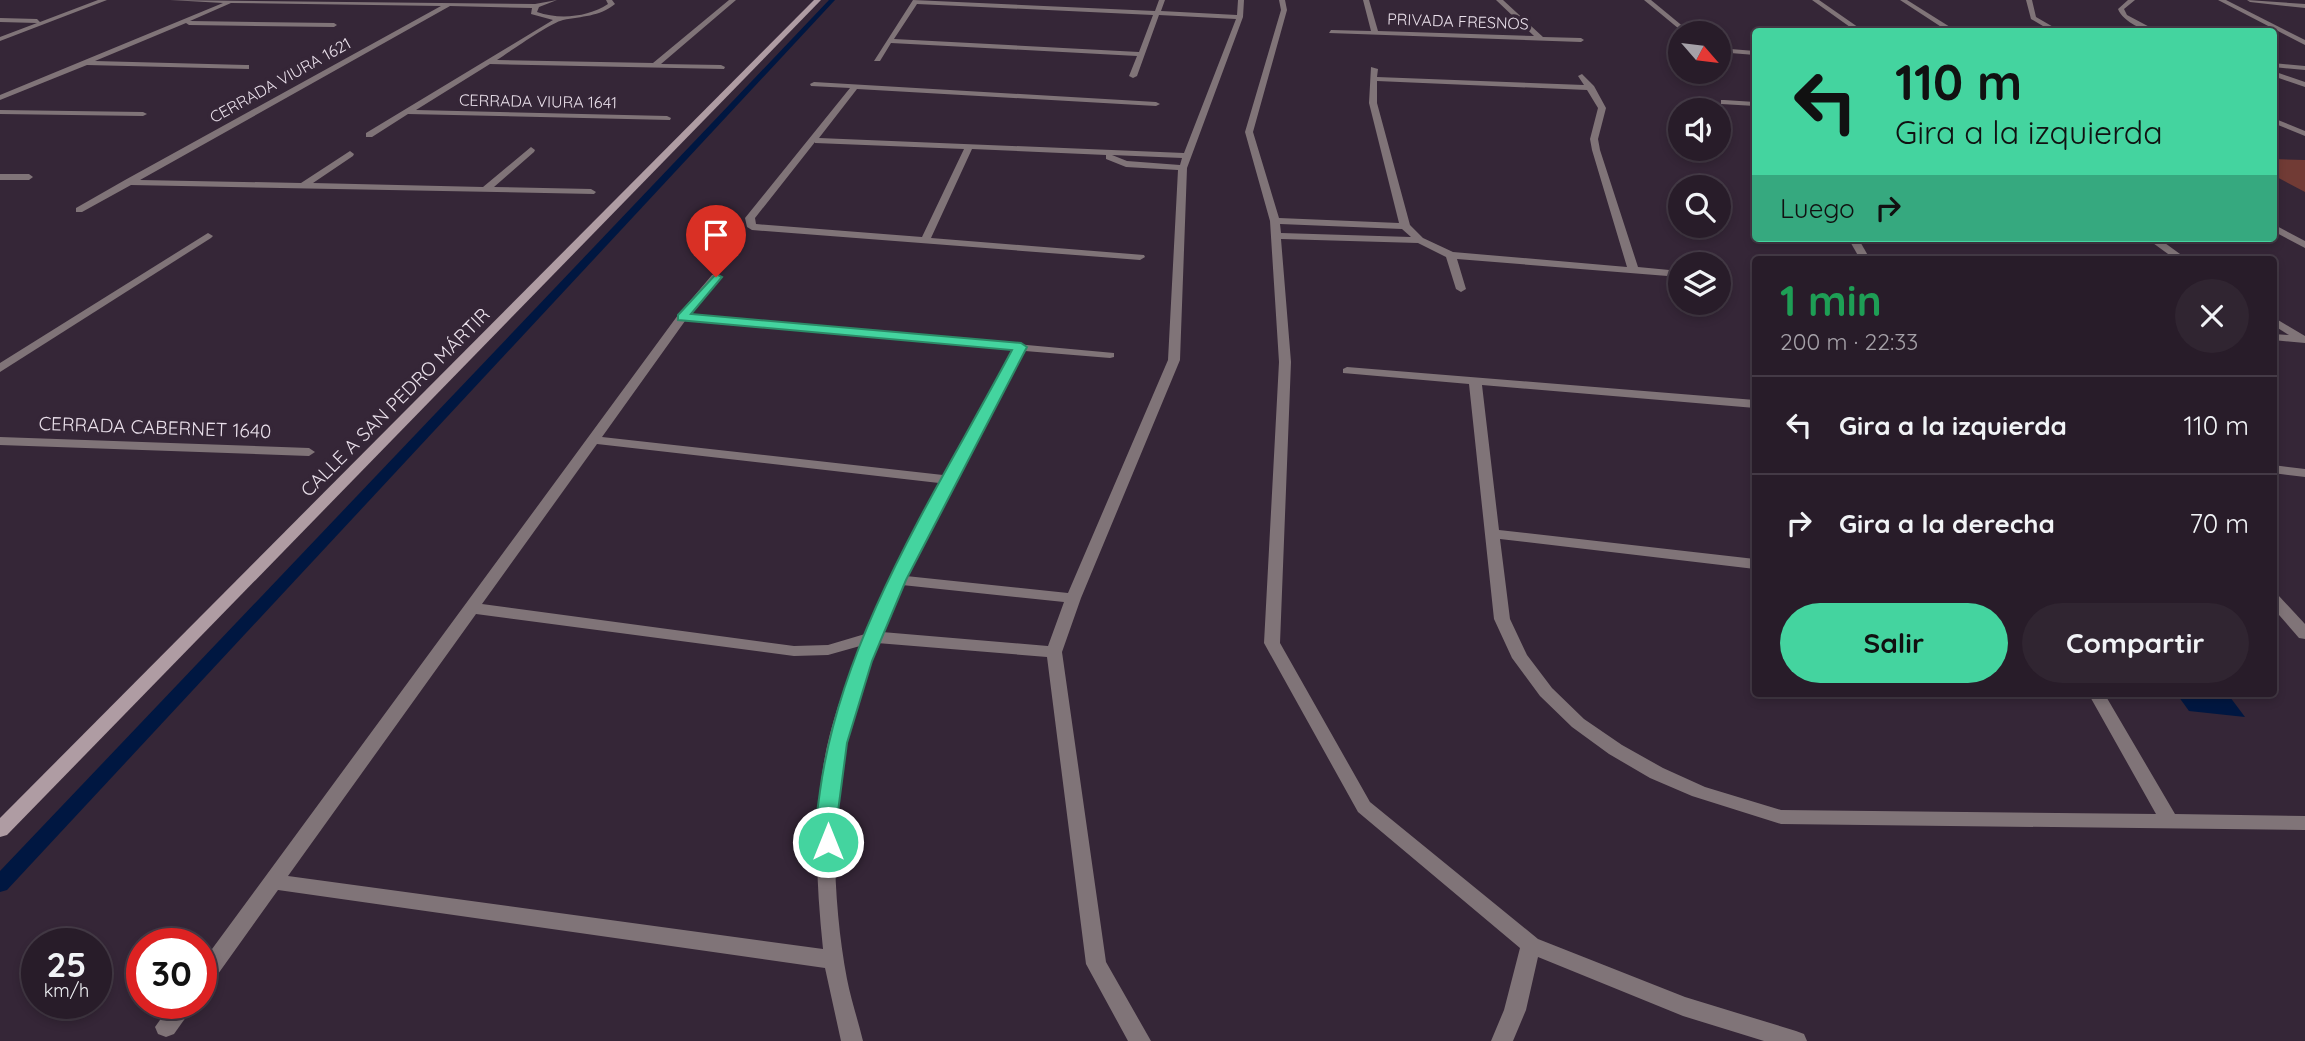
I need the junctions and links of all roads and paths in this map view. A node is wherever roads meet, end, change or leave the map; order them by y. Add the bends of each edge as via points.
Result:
1 (104, 0) edge
2 (173, 0) edge
3 (554, 0) edge
4 (608, 0) edge
5 (733, 0) edge
6 (818, 0) edge
7 (1033, 0) edge
8 (1162, 0) edge
9 (1282, 0) edge
10 (1366, 0) edge
11 (1499, 0) edge
12 (1647, 0) edge
13 (1815, 0) edge
14 (1903, 0) edge
15 (2029, 0) edge
16 (2132, 0) edge
17 (2221, 0) edge
18 (2250, 0) edge
19 (235, 1) edge
20 (916, 1) edge
21 (365, 2) edge
22 (448, 5) junction
23 (536, 6) junction
24 (2305, 6) edge
25 (1028, 7) junction
26 (1241, 10) edge
27 (1157, 12) junction
28 (562, 17) junction
29 (0, 20) edge
30 (48, 21) junction
31 (1673, 21) edge
32 (182, 23) junction
33 (334, 25) dead end
34 (1856, 28) edge
35 (1948, 28) edge
36 (2052, 28) edge
37 (2148, 28) edge
38 (2276, 28) edge
39 (2277, 29) edge
40 (1331, 32) dead end
41 (1375, 32) junction
42 (1540, 38) junction
43 (0, 39) edge
44 (1581, 40) dead end
45 (891, 41) junction
46 (2305, 43) edge
47 (1731, 51) edge
48 (1752, 53) edge
49 (1142, 54) junction
50 (877, 60) dead end
51 (489, 62) junction
52 (84, 63) junction
53 (655, 65) junction
54 (2277, 65) edge
55 (246, 66) dead end
56 (721, 66) dead end
57 (2305, 68) edge
58 (1374, 69) dead end
59 (2277, 74) edge
60 (1133, 76) dead end
61 (1582, 76) dead end
62 (1374, 79) junction
63 (814, 84) dead end
64 (2305, 85) edge
65 (855, 88) junction
66 (1591, 88) junction
67 (0, 98) edge
68 (1731, 102) edge
69 (1156, 104) dead end
70 (1752, 104) edge
71 (0, 112) edge
72 (409, 112) junction
73 (143, 114) dead end
74 (667, 118) dead end
75 (2277, 122) edge
76 (2305, 134) edge
77 (369, 135) dead end
78 (815, 140) junction
79 (969, 148) junction
80 (531, 150) dead end
81 (350, 155) dead end
82 (1185, 162) junction
83 (0, 177) edge
84 (29, 177) dead end
85 (128, 182) junction
86 (303, 186) junction
87 (485, 190) junction
88 (591, 192) dead end
89 (79, 210) dead end
90 (1275, 221) junction
91 (1405, 226) junction
92 (2277, 228) edge
93 (208, 236) dead end
94 (1277, 236) junction
95 (926, 239) junction
96 (1420, 240) junction
97 (2157, 242) edge
98 (2305, 245) edge
99 (1451, 255) junction
100 (2178, 256) edge
101 (1140, 257) dead end
102 (1633, 268) junction
103 (1668, 272) edge
104 (716, 277) dead end
105 (1461, 289) dead end
106 (682, 317) junction
107 (2277, 323) edge
108 (2277, 337) edge
109 (2304, 340) edge
110 (1021, 347) junction
111 (1110, 355) dead end
112 (0, 368) edge
113 (1347, 371) dead end
114 (1475, 381) junction
115 (1752, 404) edge
116 (593, 440) junction
117 (0, 441) edge
118 (309, 452) dead end
119 (2277, 470) edge
120 (2305, 473) edge
121 (948, 480) junction
122 (1494, 534) junction
123 (1752, 564) edge
124 (898, 580) junction
125 (1073, 598) junction
126 (2277, 602) edge
127 (472, 608) junction
128 (2305, 634) edge
129 (873, 637) junction
130 (1054, 652) junction
131 (2098, 697) edge
132 (2169, 820) junction
133 (2305, 823) edge
134 (0, 830) edge
135 (275, 882) junction
136 (1531, 945) junction
137 (217, 960) edge
138 (834, 960) junction
139 (172, 1019) edge
140 (166, 1027) dead end
141 (852, 1041) edge
142 (1140, 1041) edge
143 (1502, 1041) edge
144 (1796, 1041) edge

1 - 30 street
2 - 19 street
3 - 23 street
4 - 28 street via 612,4 607,9
5 - 53 street
6 - 134 main road, CALLE A SAN PEDRO MÁRTIR
7 - 25 street
8 - 27 street
9 - 90 street via 1284,10 1249,132
10 - 41 street, PRIVADA FRESNOS
11 - 42 street, PRIVADA FRESNOS
12 - 31 street
13 - 34 street
14 - 35 street
15 - 36 street via 2033,18
16 - 37 street via 2121,9 2124,16
17 - 38 street
18 - 24 street
19 - 21 street
19 - 32 street
20 - 25 street
20 - 45 street
21 - 22 street
22 - 23 street
22 - 85 street, CERRADA VIURA 1621
23 - 28 street via 533,13
25 - 27 street
26 - 27 street
26 - 82 street
27 - 49 street
28 - 51 street, CERRADA VIURA 1641
29 - 30 street
30 - 43 street
32 - 33 street
32 - 52 street
39 - 46 street
40 - 41 street, PRIVADA FRESNOS
41 - 42 street, PRIVADA FRESNOS
42 - 44 street, PRIVADA FRESNOS
45 - 49 street
45 - 50 street
47 - 48 street
49 - 60 street
51 - 53 street, CERRADA VIURA 1641
51 - 72 street, CERRADA VIURA 1641
52 - 55 street
52 - 67 street
53 - 56 street, CERRADA VIURA 1641
54 - 57 street
58 - 62 street
59 - 64 street
61 - 66 street
62 - 66 street
62 - 91 street via 1373,103
63 - 65 street
65 - 69 street
65 - 78 street
66 - 102 street via 1602,108 1594,139 1596,150
68 - 70 street
71 - 73 street
72 - 74 street, CERRADA VIURA 1641
72 - 77 street, CERRADA VIURA 1641
75 - 76 street
78 - 79 street
78 - 95 street via 750,218 752,227
79 - 82 street via 1102,153 1126,164
79 - 95 street
80 - 87 street
81 - 86 street
82 - 125 street via 1174,360
83 - 84 street
85 - 86 street
85 - 89 street, CERRADA VIURA 1621
86 - 87 street
87 - 88 street
90 - 91 street
90 - 94 street
91 - 96 street
92 - 98 street
93 - 112 street
94 - 96 street
94 - 136 street via 1285,362 1272,643 1364,807
95 - 101 street
96 - 99 street
97 - 100 street
99 - 102 street
99 - 105 street
102 - 103 street
104 - 106 street
106 - 110 street
106 - 116 street
107 - 109 street
108 - 109 street
110 - 111 street
110 - 121 street
113 - 114 street
114 - 115 street
114 - 122 street
116 - 121 street
116 - 127 street
117 - 118 street, CERRADA CABERNET 1640
119 - 120 street
121 - 124 street
122 - 123 street
122 - 132 street via 1502,618 1526,669 1577,722 1681,786 1730,806 1781,817
124 - 125 street
124 - 129 street
125 - 130 street
126 - 128 street
127 - 129 street via 794,651 828,650
127 - 135 street
129 - 130 street
129 - 138 street via 837,743 827,819
130 - 142 street via 1096,964
131 - 132 street
132 - 133 street
135 - 137 street
135 - 138 street
136 - 143 street
136 - 144 street via 1683,1006
138 - 141 street
139 - 140 street

